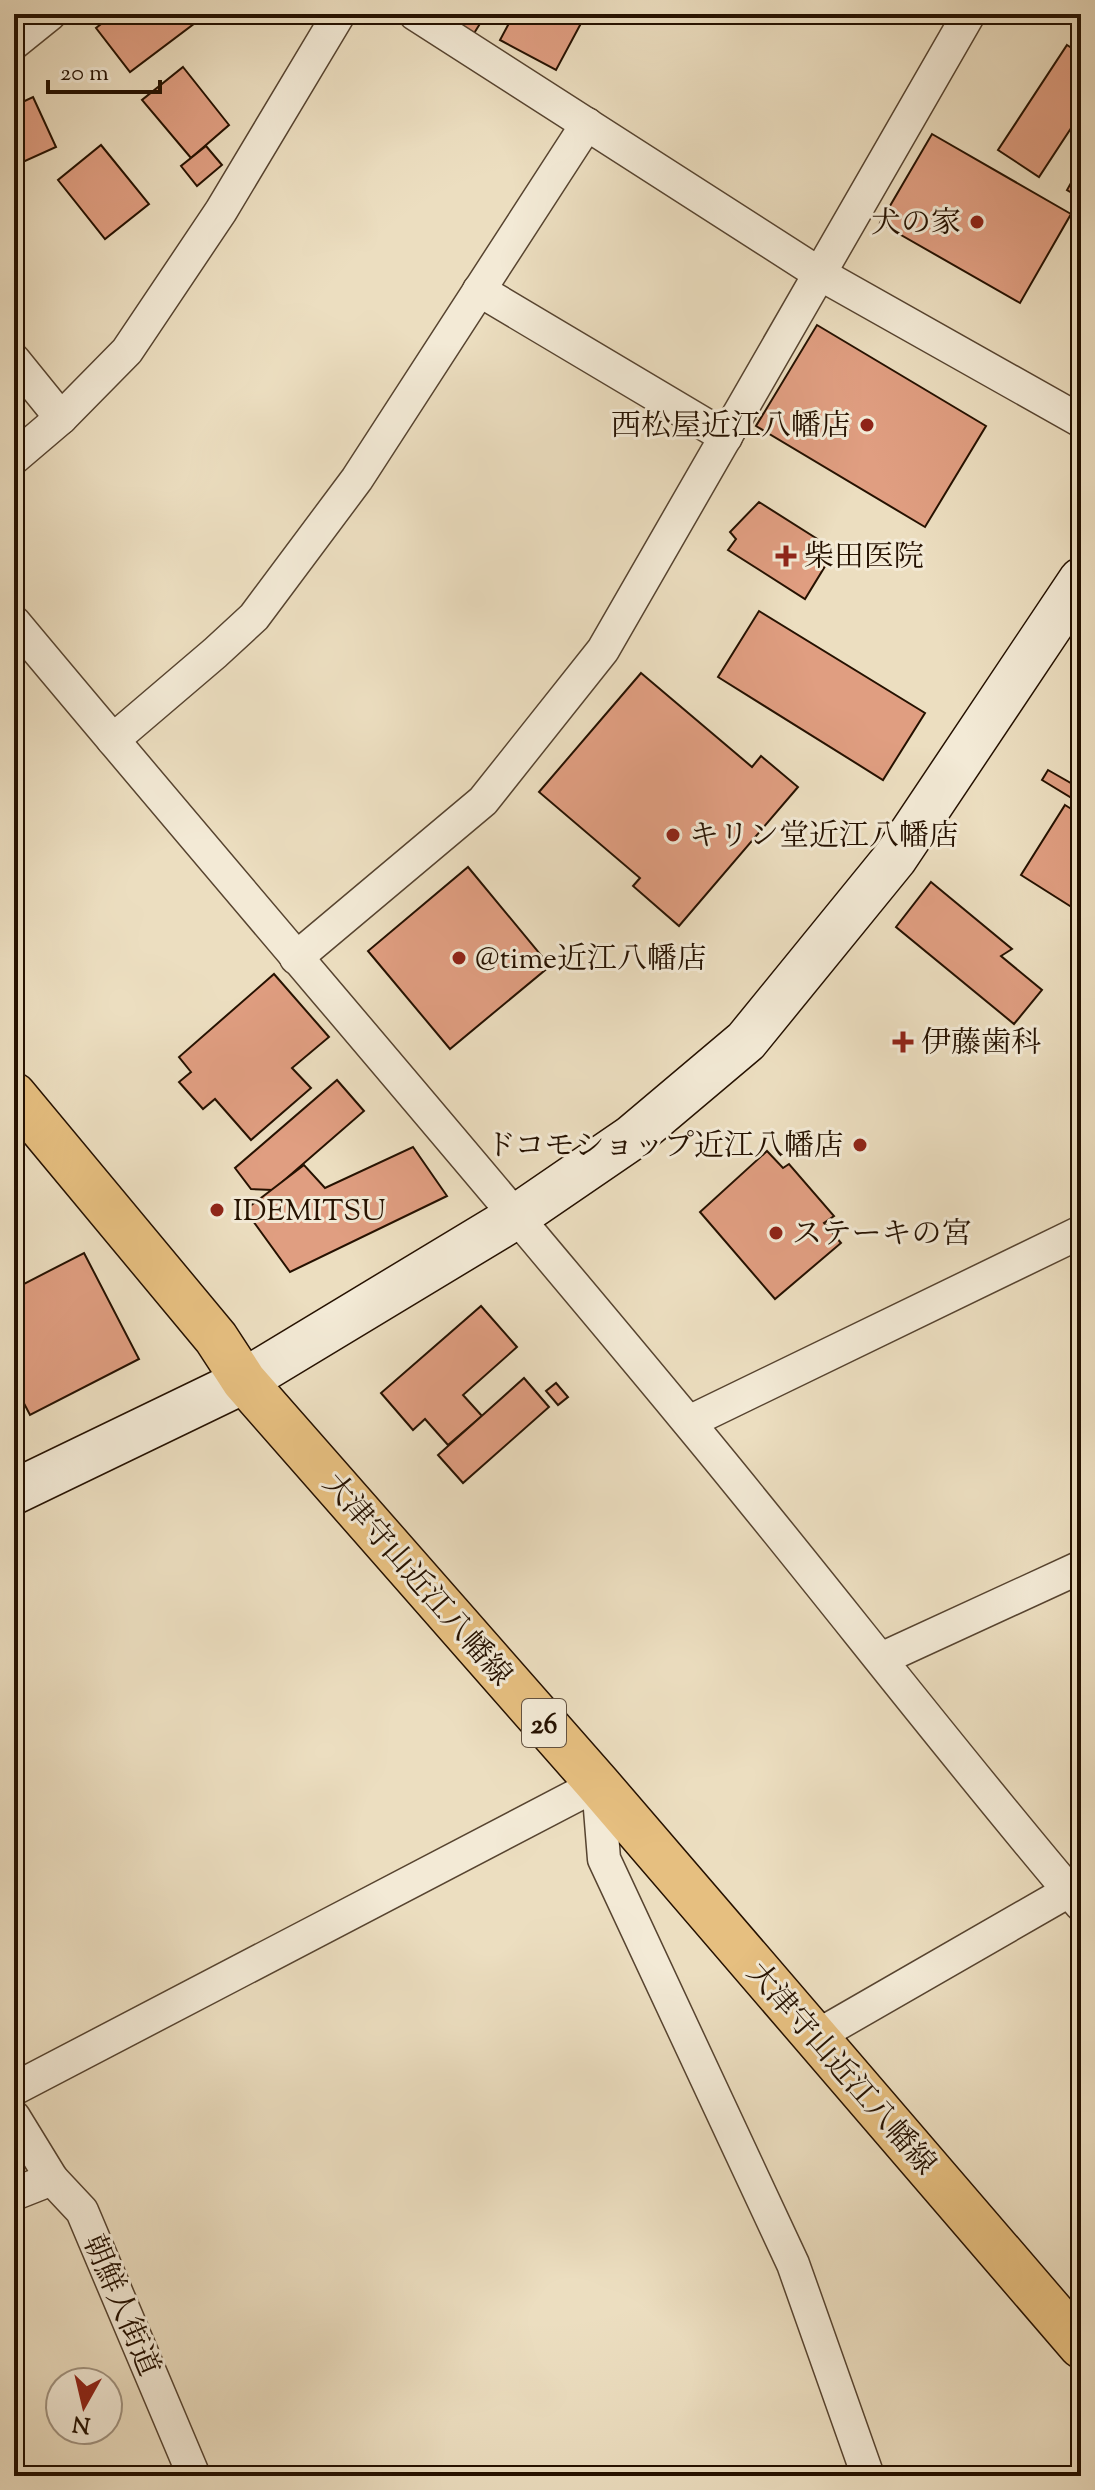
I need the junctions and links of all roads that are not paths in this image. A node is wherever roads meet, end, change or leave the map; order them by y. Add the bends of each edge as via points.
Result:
1 (50, 14) edge
2 (339, 14) edge
3 (415, 14) edge
4 (969, 14) edge
5 (14, 43) edge
6 (587, 124) junction
7 (820, 274) junction
8 (479, 290) junction
9 (14, 360) edge
10 (61, 418) junction
11 (1081, 421) edge
12 (726, 437) junction
13 (14, 458) edge
14 (1081, 580) edge
15 (14, 622) edge
16 (113, 740) junction
17 (296, 958) junction
18 (14, 1095) edge
19 (517, 1216) junction
20 (1081, 1232) edge
21 (244, 1381) junction
22 (689, 1422) junction
23 (14, 1492) edge
24 (1081, 1567) edge
25 (881, 1659) junction
26 (598, 1784) junction
27 (1077, 1893) edge
28 (815, 2037) junction
29 (14, 2089) edge
30 (14, 2117) edge
31 (52, 2179) junction
32 (14, 2194) edge
33 (1081, 2346) edge
34 (194, 2476) edge
35 (868, 2476) edge

1 - 5 street
2 - 10 street via 221,211 127,351
3 - 6 street
4 - 7 street
6 - 7 street
6 - 8 street
7 - 11 street
7 - 12 street
8 - 12 street
8 - 16 street via 357,479 254,617
9 - 10 street
10 - 13 street
12 - 17 street via 603,650 483,801
14 - 19 street via 895,858 746,1041 631,1138
15 - 16 street
16 - 17 street
17 - 19 street
18 - 21 main road, 大津守山近江八幡線 / 26 via 216,1338
19 - 21 street
19 - 22 street
20 - 22 street
21 - 23 street
21 - 26 main road, 大津守山近江八幡線 / 26
22 - 25 street
24 - 25 street
25 - 27 street
26 - 28 main road, 大津守山近江八幡線 / 26
26 - 29 street
26 - 35 street via 604,1859 793,2264
27 - 28 street
28 - 33 main road, 大津守山近江八幡線 / 26
30 - 31 street, 朝鮮人街道
31 - 32 street
31 - 34 street, 朝鮮人街道 via 82,2211

